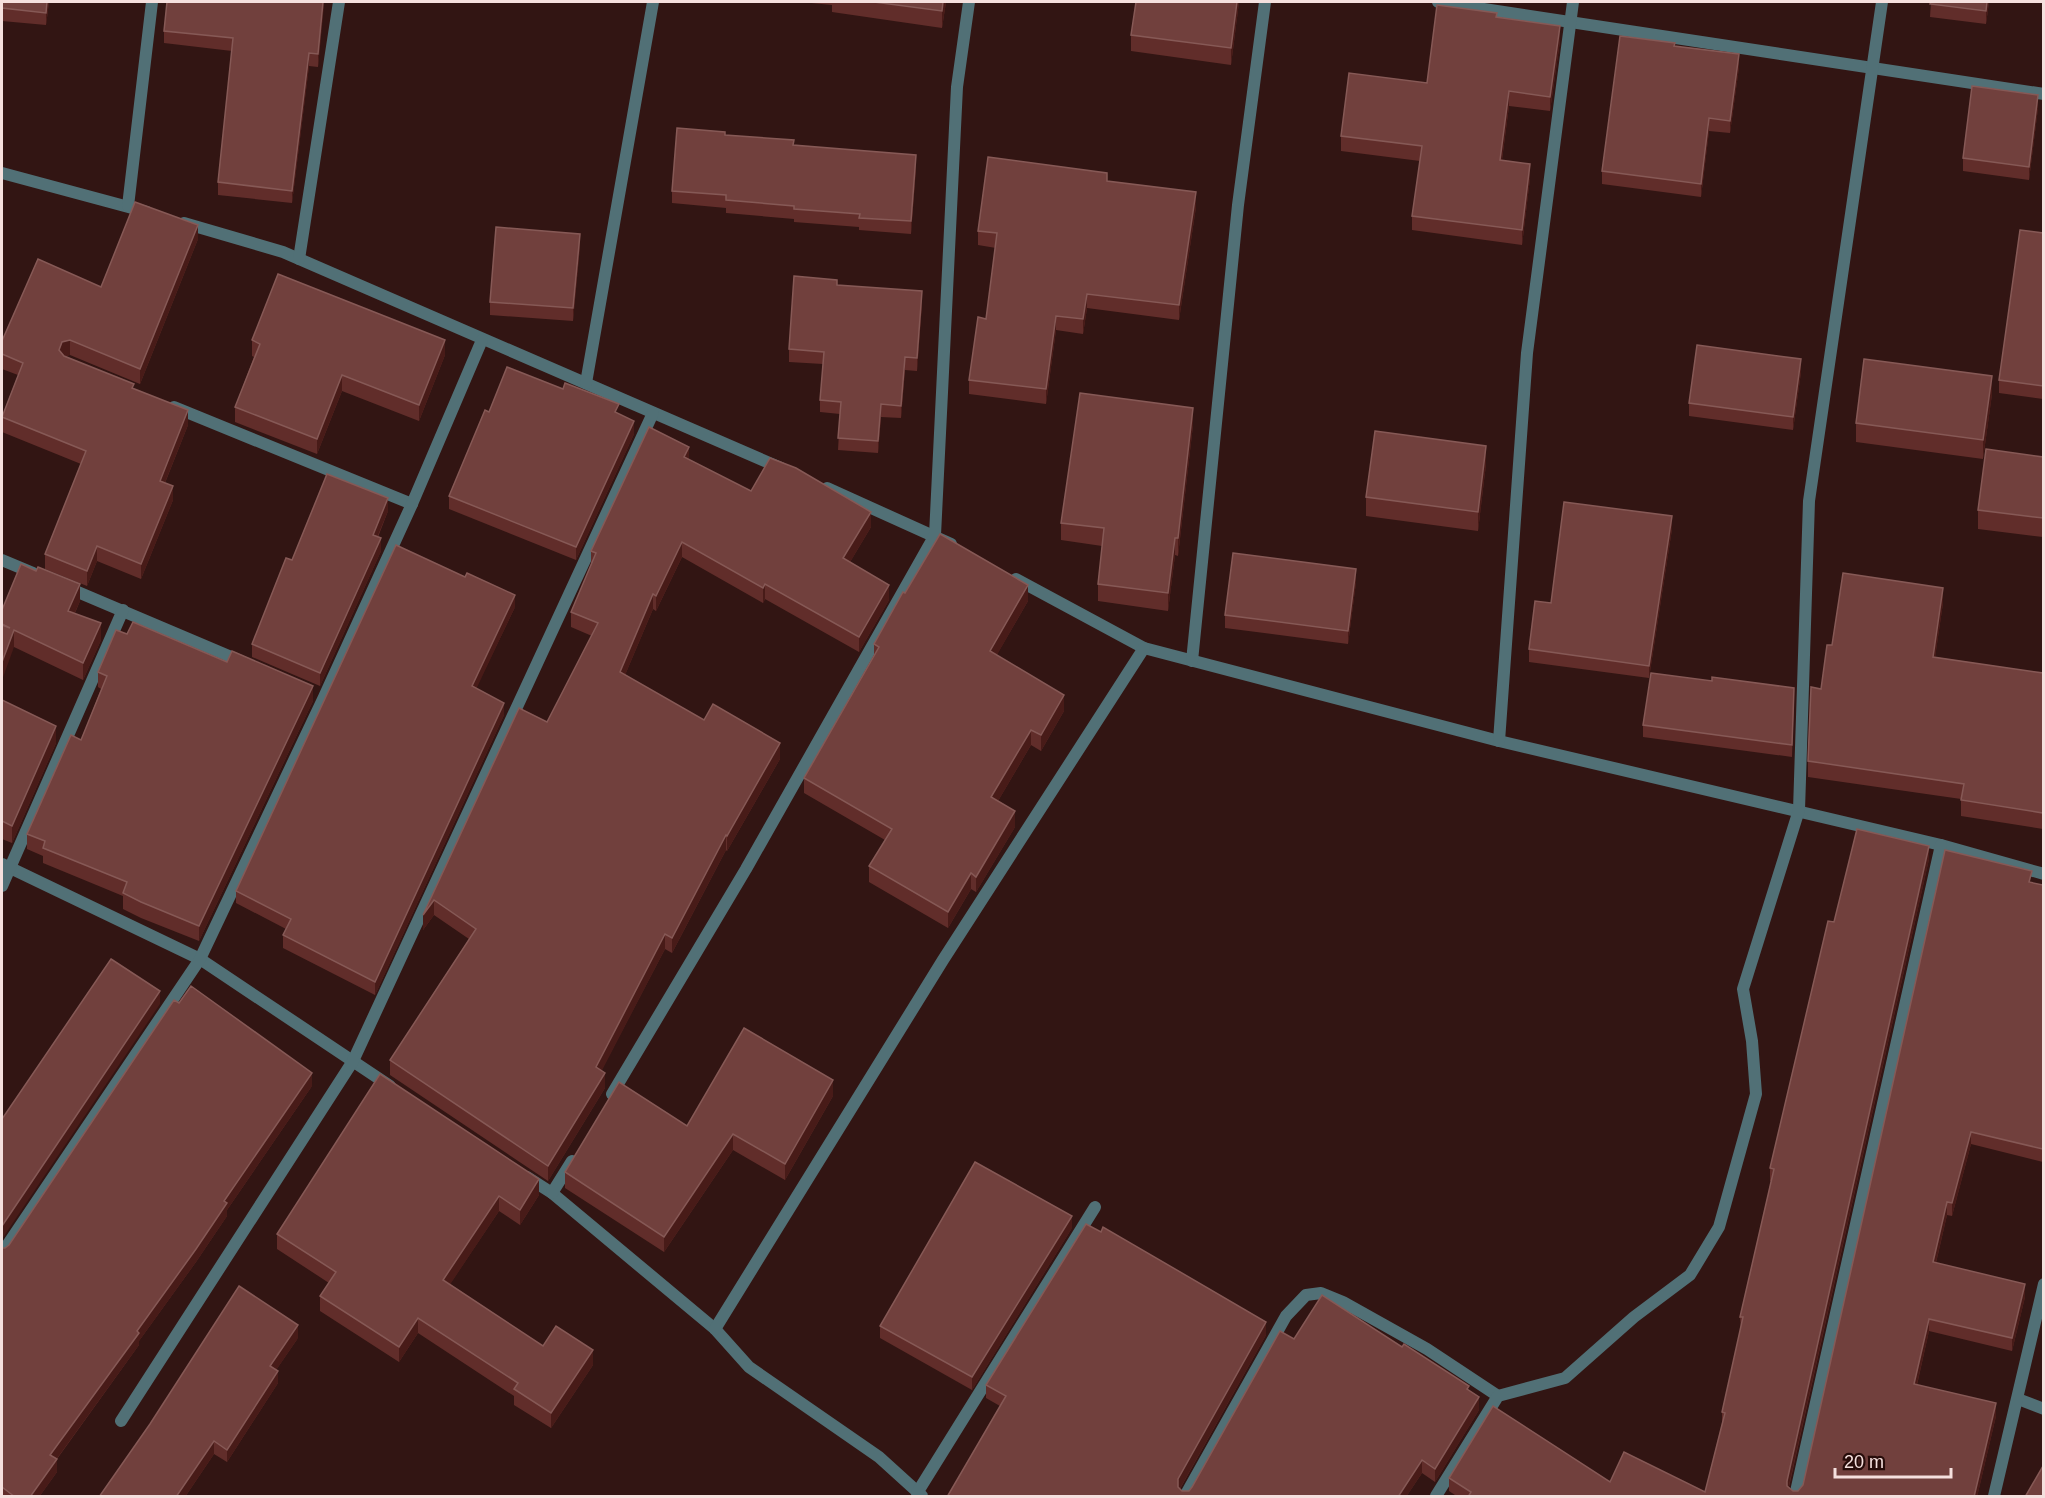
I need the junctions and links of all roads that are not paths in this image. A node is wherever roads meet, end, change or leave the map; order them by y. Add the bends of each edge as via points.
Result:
1 (152, 2) edge
2 (339, 2) edge
3 (653, 2) edge
4 (969, 2) edge
5 (1265, 2) edge
6 (1438, 2) edge
7 (1573, 2) edge
8 (1882, 2) edge
9 (1570, 21) junction
10 (1872, 68) junction
11 (2043, 94) edge
12 (2, 173) edge
13 (128, 206) junction
14 (299, 259) junction
15 (482, 340) junction
16 (586, 383) junction
17 (167, 404) edge
18 (653, 413) junction
19 (794, 474) edge
20 (816, 483) edge
21 (412, 504) junction
22 (935, 535) junction
23 (966, 552) edge
24 (2, 560) edge
25 (1008, 574) edge
26 (123, 610) junction
27 (1144, 648) junction
28 (1192, 661) junction
29 (250, 665) edge
30 (1499, 741) junction
31 (1799, 810) junction
32 (1941, 845) junction
33 (6, 866) edge
34 (2043, 874) edge
35 (2, 886) edge
36 (200, 958) junction
37 (353, 1061) junction
38 (403, 1094) edge
39 (607, 1102) edge
40 (577, 1153) edge
41 (513, 1167) edge
42 (552, 1193) junction
43 (1095, 1207) dead end
44 (2, 1253) edge
45 (2043, 1284) edge
46 (716, 1329) junction
47 (1498, 1396) junction
48 (2018, 1399) junction
49 (2043, 1409) edge
50 (121, 1421) dead end
51 (919, 1495) edge
52 (1185, 1497) edge
53 (1436, 1497) edge
54 (1795, 1497) edge
55 (1994, 1497) edge

1 - 13 street
2 - 14 street
3 - 16 street
4 - 22 street via 957,87
5 - 28 street via 1238,205
6 - 9 street
7 - 9 street
8 - 10 street
9 - 10 street
9 - 30 street via 1527,352
10 - 11 street
10 - 31 street via 1809,501
12 - 13 street
13 - 14 street
14 - 15 street
15 - 16 street
15 - 21 street
16 - 18 street
17 - 21 street
18 - 19 street
18 - 37 street
20 - 22 street
21 - 36 street via 319,695
22 - 23 street
22 - 39 street via 746,869
24 - 26 street
25 - 27 street
26 - 29 street
26 - 33 street
27 - 28 street
27 - 46 street via 943,960
28 - 30 street
30 - 31 street
31 - 32 street
31 - 47 street via 1743,989 1756,1094 1719,1227 1690,1275 1634,1317 1565,1378
32 - 34 street
32 - 54 street
33 - 35 street
33 - 36 street
36 - 37 street
36 - 44 street
37 - 38 street
37 - 50 street
40 - 42 street
41 - 42 street
42 - 46 street
43 - 51 street
45 - 48 street
46 - 51 street via 749,1367 879,1457
47 - 52 street via 1427,1349 1343,1302 1321,1293 1306,1295 1286,1316
47 - 53 street
48 - 49 street
48 - 55 street

